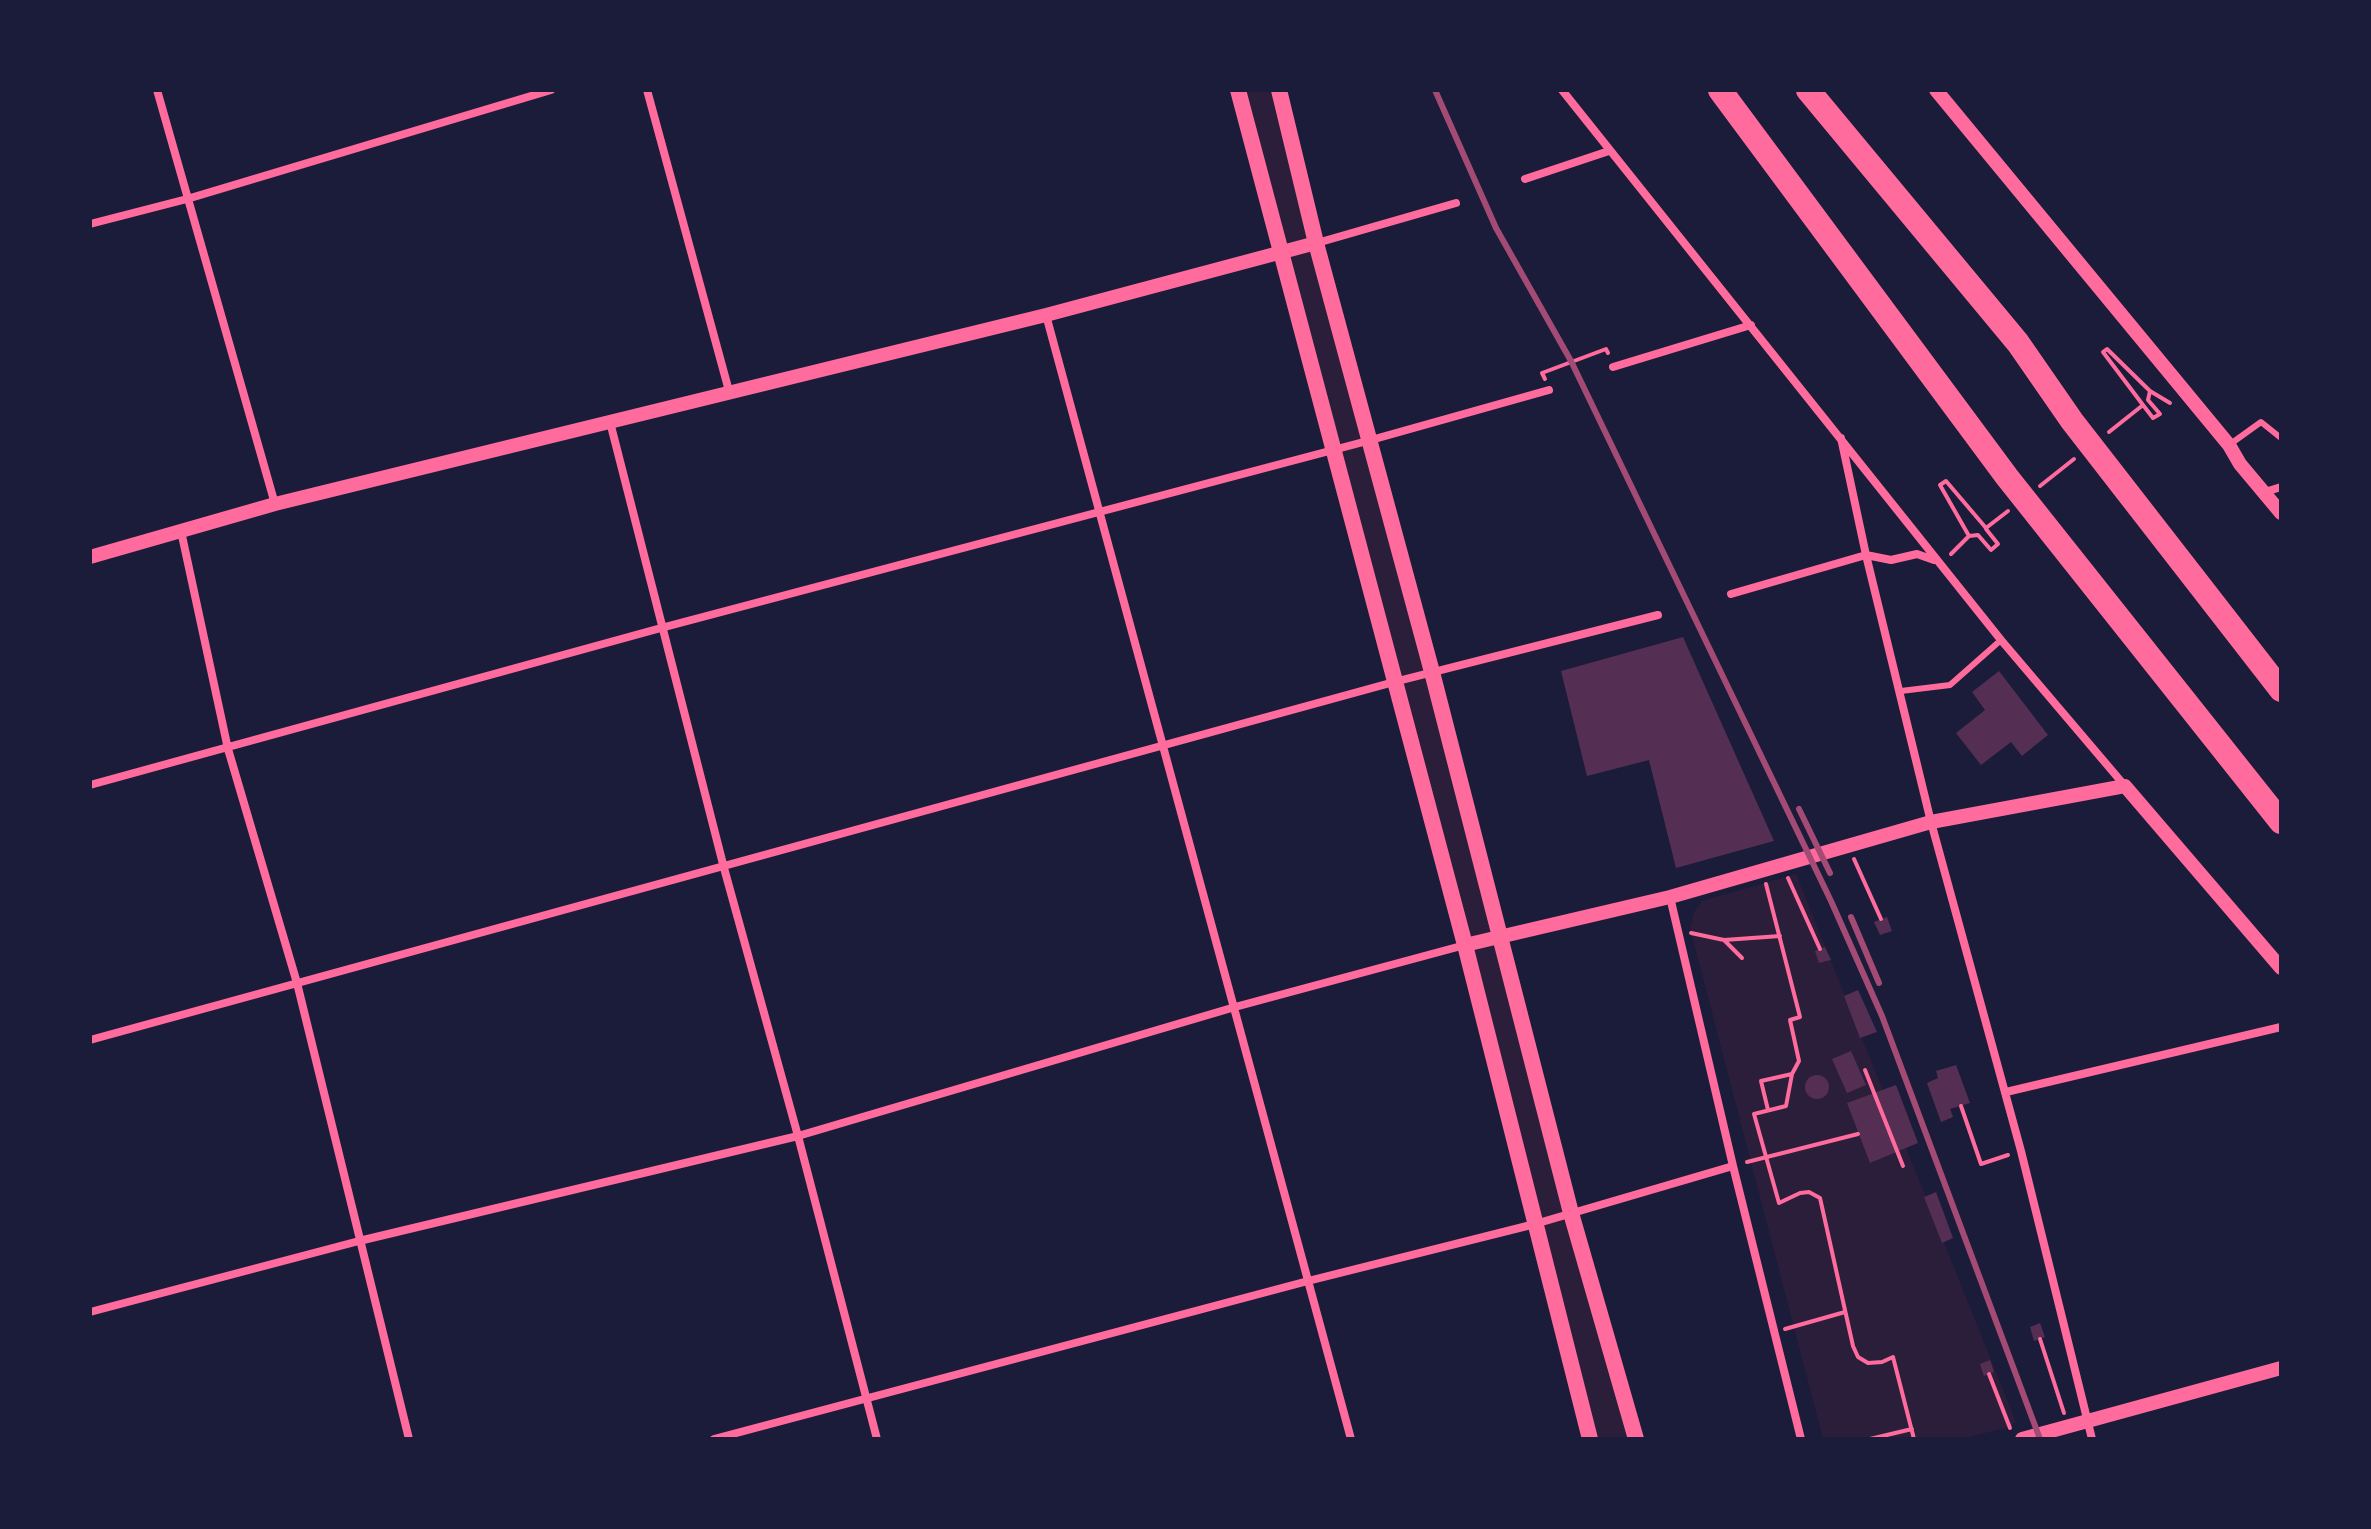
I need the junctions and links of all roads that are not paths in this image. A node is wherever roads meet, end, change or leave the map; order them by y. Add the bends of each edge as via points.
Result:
1 (157, 90) edge
2 (551, 90) edge
3 (647, 90) edge
4 (1238, 90) edge
5 (1279, 90) edge
6 (1562, 90) edge
7 (1720, 90) edge
8 (1808, 90) edge
9 (1936, 90) edge
10 (1609, 151) junction
11 (1525, 179) dead end
12 (187, 199) junction
13 (1456, 203) dead end
14 (90, 224) edge
15 (1316, 243) junction
16 (1279, 253) junction
17 (1046, 315) junction
18 (1751, 325) junction
19 (1613, 367) road end
20 (1549, 390) road end
21 (729, 391) junction
22 (610, 422) junction
23 (1841, 438) junction
24 (2281, 438) edge
25 (1371, 440) junction
26 (2229, 445) junction
27 (1332, 449) junction
28 (2281, 487) edge
29 (2265, 492) junction
30 (275, 504) junction
31 (1100, 513) junction
32 (2281, 513) edge
33 (181, 531) junction
34 (1866, 555) junction
35 (90, 557) edge
36 (1941, 564) junction
37 (1731, 594) dead end
38 (1658, 615) dead end
39 (661, 628) junction
40 (2001, 640) junction
41 (1432, 672) junction
42 (1394, 682) junction
43 (2281, 690) edge
44 (1901, 691) junction
45 (1163, 745) junction
46 (228, 749) junction
47 (90, 785) edge
48 (2125, 786) junction
49 (1931, 822) junction
50 (2281, 822) edge
51 (724, 868) junction
52 (1670, 897) junction
53 (1501, 937) junction
54 (1465, 945) junction
55 (2281, 968) edge
56 (297, 983) junction
57 (1235, 1007) junction
58 (2281, 1027) edge
59 (90, 1040) edge
60 (2006, 1092) junction
61 (798, 1136) junction
62 (1733, 1166) junction
63 (1571, 1213) junction
64 (1535, 1224) junction
65 (359, 1241) junction
66 (1308, 1281) junction
67 (90, 1312) edge
68 (2281, 1368) edge
69 (866, 1399) junction
70 (2087, 1421) junction
71 (409, 1439) edge
72 (714, 1439) edge
73 (877, 1439) edge
74 (1351, 1439) edge
75 (1590, 1439) edge
76 (1636, 1439) edge
77 (1801, 1439) edge
78 (2022, 1439) edge
79 (2092, 1439) edge

1 - 12 street
2 - 12 street
3 - 21 street
4 - 16 main road
5 - 15 main road
6 - 10 street
7 - 50 highway via 2007,477
8 - 43 highway via 2018,343 2072,421
9 - 26 street
10 - 11 street
10 - 18 street
12 - 14 street
12 - 30 street
13 - 15 street
15 - 16 street
15 - 25 main road
16 - 17 street
16 - 27 main road
17 - 21 street
17 - 31 street
18 - 19 street
18 - 23 street
20 - 25 street
21 - 22 street
22 - 30 street
22 - 39 street
23 - 34 street
23 - 36 street
24 - 26 lane via 2261,422
25 - 27 street
25 - 41 main road
26 - 29 street
27 - 31 street
27 - 42 main road
28 - 29 street
29 - 32 street
30 - 33 street
31 - 39 street
31 - 45 street
33 - 35 street
33 - 46 street
34 - 36 street via 1891,560 1917,554
34 - 37 street
34 - 44 street
36 - 40 street
38 - 41 street
39 - 46 street
39 - 51 street
40 - 44 lane via 1950,685
40 - 48 street
41 - 42 street
41 - 53 main road
42 - 45 street
42 - 54 main road
44 - 49 street
45 - 51 street
45 - 57 street
46 - 47 street
46 - 56 street
48 - 49 street
48 - 55 street
49 - 52 street
49 - 60 street
51 - 56 street
51 - 61 street
52 - 53 street
52 - 62 street
53 - 54 street
53 - 63 main road
54 - 57 street
54 - 64 main road
56 - 59 street
56 - 65 street
57 - 61 street
57 - 66 street
58 - 60 street
60 - 70 street
61 - 65 street
61 - 69 street
62 - 63 street
62 - 77 street
63 - 64 street
63 - 76 main road
64 - 66 street
64 - 75 main road
65 - 67 street
65 - 71 street
66 - 69 street
66 - 74 street
68 - 70 street
69 - 72 street
69 - 73 street
70 - 78 street
70 - 79 street

